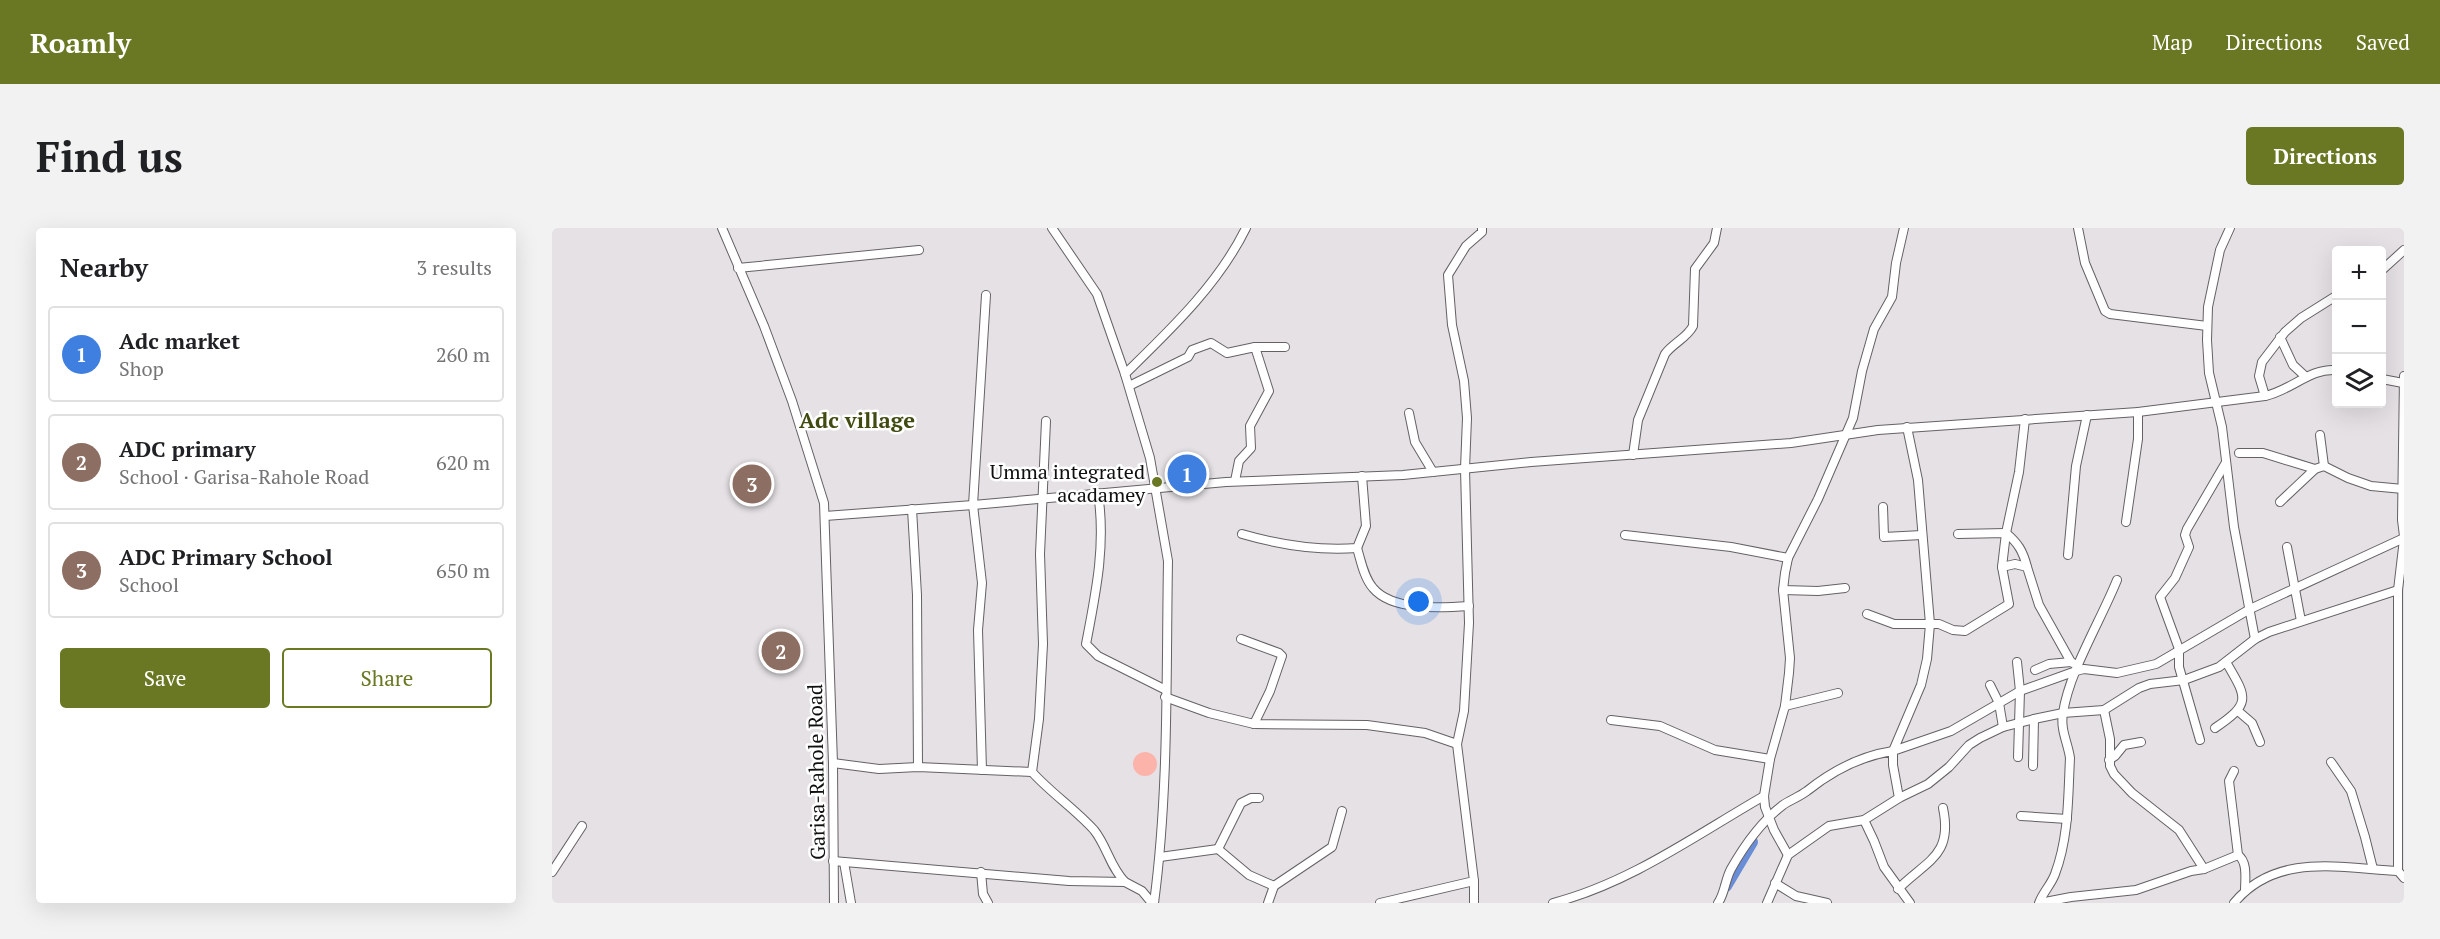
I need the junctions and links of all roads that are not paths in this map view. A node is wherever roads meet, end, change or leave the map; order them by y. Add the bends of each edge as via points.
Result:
1 (722, 228) edge
2 (1052, 228) edge
3 (1246, 228) edge
4 (1482, 228) edge
5 (1718, 228) edge
6 (1904, 228) edge
7 (2078, 228) edge
8 (2230, 228) edge
9 (919, 250) dead end
10 (2404, 250) edge
11 (2386, 266) edge
12 (738, 268) junction
13 (986, 295) dead end
14 (2332, 299) edge
15 (2207, 326) junction
16 (2280, 337) junction
17 (1255, 347) junction
18 (1285, 347) dead end
19 (2332, 370) edge
20 (1125, 374) junction
21 (2404, 376) edge
22 (2306, 377) junction
23 (2386, 380) edge
24 (2403, 383) edge
25 (1129, 386) junction
26 (2265, 396) junction
27 (2216, 403) junction
28 (2138, 411) junction
29 (1409, 413) dead end
30 (2087, 415) junction
31 (2025, 419) junction
32 (1046, 421) dead end
33 (1907, 428) junction
34 (1844, 434) junction
35 (2320, 435) dead end
36 (2238, 453) dead end
37 (1632, 455) junction
38 (2225, 464) junction
39 (2324, 466) junction
40 (1465, 469) junction
41 (2315, 469) junction
42 (1433, 472) junction
43 (1362, 476) junction
44 (1235, 481) junction
45 (1156, 488) junction
46 (2403, 489) edge
47 (1098, 493) junction
48 (1044, 498) junction
49 (2280, 502) dead end
50 (973, 505) junction
51 (1883, 507) dead end
52 (912, 509) junction
53 (825, 516) junction
54 (2126, 522) dead end
55 (2006, 533) junction
56 (1242, 534) dead end
57 (1958, 534) dead end
58 (1625, 535) dead end
59 (1922, 535) junction
60 (2404, 538) edge
61 (2287, 547) dead end
62 (1357, 548) junction
63 (2068, 555) dead end
64 (1788, 558) junction
65 (2002, 567) junction
66 (2027, 567) junction
67 (2117, 580) dead end
68 (1845, 588) dead end
69 (1783, 590) junction
70 (2293, 590) junction
71 (2398, 590) junction
72 (2402, 604) edge
73 (1468, 606) junction
74 (2250, 609) junction
75 (1867, 614) dead end
76 (2301, 621) junction
77 (1930, 624) junction
78 (1241, 639) dead end
79 (2255, 639) junction
80 (2179, 649) junction
81 (2017, 662) dead end
82 (2226, 662) junction
83 (2075, 666) junction
84 (2035, 670) dead end
85 (2184, 680) junction
86 (1990, 685) dead end
87 (2020, 691) junction
88 (1165, 693) junction
89 (1838, 693) dead end
90 (1999, 703) junction
91 (1785, 706) junction
92 (2104, 710) junction
93 (2238, 711) junction
94 (2063, 713) junction
95 (2034, 719) junction
96 (1611, 720) dead end
97 (2019, 723) junction
98 (1254, 724) junction
99 (2003, 727) junction
100 (2215, 728) dead end
101 (2200, 740) dead end
102 (2141, 742) dead end
103 (2260, 742) dead end
104 (1457, 744) junction
105 (1893, 751) junction
106 (2018, 757) dead end
107 (1770, 759) junction
108 (2109, 760) junction
109 (2331, 762) dead end
110 (833, 763) junction
111 (2033, 766) dead end
112 (918, 767) junction
113 (982, 770) junction
114 (2234, 771) dead end
115 (1032, 772) junction
116 (1764, 796) junction
117 (1259, 798) dead end
118 (1899, 798) junction
119 (1943, 808) dead end
120 (1342, 811) dead end
121 (2021, 816) dead end
122 (1770, 817) junction
123 (2067, 819) junction
124 (1864, 820) junction
125 (582, 826) dead end
126 (1218, 849) junction
127 (1788, 855) junction
128 (2238, 855) junction
129 (1160, 857) junction
130 (833, 861) junction
131 (844, 862) junction
132 (2204, 869) junction
133 (2373, 869) junction
134 (2398, 871) junction
135 (552, 872) edge
136 (981, 872) junction
137 (2404, 878) edge
138 (1474, 881) junction
139 (1125, 882) junction
140 (1775, 883) junction
141 (1274, 886) junction
142 (1899, 889) junction
143 (2245, 891) junction
144 (1577, 899) edge
145 (834, 903) edge
146 (851, 903) edge
147 (988, 903) edge
148 (1153, 903) edge
149 (1268, 903) edge
150 (1380, 903) edge
151 (1474, 903) edge
152 (1553, 903) edge
153 (1718, 903) edge
154 (1767, 903) edge
155 (1827, 903) edge
156 (1910, 903) edge
157 (2040, 903) edge
158 (2234, 903) edge

1 - 12 street, Garisa-Rahole Road
2 - 20 street via 1097,294
3 - 20 street via 1204,292
4 - 40 street via 1448,275 1452,325 1464,381
5 - 37 street via 1714,243 1695,269 1693,326 1665,354 1638,420
6 - 34 street via 1892,297 1874,329 1853,418
7 - 15 street via 2085,263 2105,311
8 - 15 street via 2220,250
9 - 12 street
10 - 11 street
12 - 53 street, Garisa-Rahole Road via 792,401
13 - 50 street
14 - 16 street
15 - 27 street via 2209,373
16 - 22 street via 2293,365
16 - 26 street via 2259,368
17 - 18 street
17 - 25 street via 1227,353 1211,343
17 - 44 street via 1269,391 1250,426 1251,448 1239,461
19 - 22 street
20 - 25 street
21 - 24 street
22 - 26 street via 2282,392
23 - 24 street
24 - 46 street
25 - 45 street
26 - 27 street
27 - 28 street
27 - 38 street
28 - 30 street
28 - 54 street via 2138,439
29 - 42 street via 1415,442
30 - 31 street
30 - 63 street via 2076,466
31 - 33 street
31 - 55 street
32 - 48 street
33 - 34 street
33 - 59 street via 1918,480
34 - 37 street via 1791,443
34 - 64 street via 1818,499
35 - 39 street
36 - 41 street via 2263,453
37 - 40 street
38 - 74 street
38 - 80 street via 2187,529 2189,547 2175,578 2160,597
39 - 41 street
39 - 46 street via 2371,486
40 - 42 street
40 - 73 street
41 - 49 street
42 - 43 street
43 - 44 street
43 - 62 street via 1366,526
44 - 45 street
45 - 47 street
45 - 88 street via 1168,561
46 - 60 street
47 - 48 street
47 - 88 street via 1103,523 1086,644 1098,656
48 - 50 street
48 - 115 street via 1040,554 1042,665
50 - 52 street
50 - 113 street via 982,583 978,630
51 - 59 street via 1884,537
52 - 53 street
52 - 112 street
53 - 110 street, Garisa-Rahole Road
55 - 57 street
55 - 65 street
55 - 66 street via 2017,542
56 - 62 street via 1283,545
58 - 64 street
59 - 77 street
60 - 70 street
60 - 71 street
61 - 70 street
62 - 73 street via 1367,578 1380,595 1414,606
64 - 69 street
65 - 66 street
65 - 77 street via 2009,600 2004,608 1965,631
66 - 83 street via 2039,605
67 - 83 street
68 - 69 street
69 - 91 street via 1790,658
70 - 74 street
70 - 76 street
71 - 72 street
71 - 76 street
72 - 134 street
73 - 104 street via 1464,711
74 - 79 street
74 - 80 street
75 - 77 street via 1894,624
76 - 79 street
77 - 105 street via 1921,685
78 - 98 street via 1282,656
79 - 82 street
80 - 83 street via 2157,664 2117,673
80 - 85 street
81 - 87 street
82 - 85 street
82 - 93 street via 2242,693
83 - 84 street via 2049,664
83 - 87 street
83 - 94 street
85 - 92 street via 2139,688
85 - 101 street
86 - 90 street
87 - 90 street
87 - 97 street
88 - 98 street via 1209,713
88 - 129 street
89 - 91 street
90 - 99 street
90 - 105 street via 1951,731
91 - 107 street
92 - 94 street
92 - 108 street via 2110,739
93 - 100 street
93 - 103 street via 2252,723
94 - 95 street
94 - 123 street via 2062,733 2070,758
95 - 97 street
95 - 111 street
96 - 107 street via 1660,726 1715,750
97 - 99 street
97 - 106 street
98 - 104 street via 1367,725 1425,734
99 - 118 street via 1969,745 1928,784
102 - 108 street via 2124,745
104 - 138 street
105 - 118 street
105 - 122 street via 1871,756 1826,776
107 - 116 street
108 - 132 street via 2114,774 2132,793 2179,830
109 - 133 street via 2351,791
110 - 112 street via 879,769
110 - 130 street, Garisa-Rahole Road
112 - 113 street
113 - 115 street
114 - 128 street via 2229,781
115 - 139 street via 1094,831
116 - 122 street
116 - 144 street via 1650,864
117 - 126 street via 1241,803
118 - 124 street
119 - 142 street via 1946,838 1932,861
120 - 141 street via 1332,847
121 - 123 street
122 - 127 street
122 - 153 street via 1730,870
123 - 157 street via 2054,876
124 - 127 street via 1829,826
124 - 142 street via 1884,867
125 - 135 street
126 - 129 street
126 - 141 street via 1249,875
127 - 140 street
128 - 132 street
128 - 143 street via 2245,864
129 - 148 street
130 - 131 street
130 - 145 street, Garisa-Rahole Road
131 - 136 street
131 - 146 street
132 - 157 street via 2136,890
133 - 134 street
133 - 143 street via 2328,864 2300,867 2263,879
134 - 137 street
136 - 139 street
136 - 147 street
138 - 150 street
138 - 151 street
139 - 148 street
140 - 154 street
140 - 155 street via 1796,896
141 - 149 street
142 - 156 street
143 - 158 street
144 - 152 street

